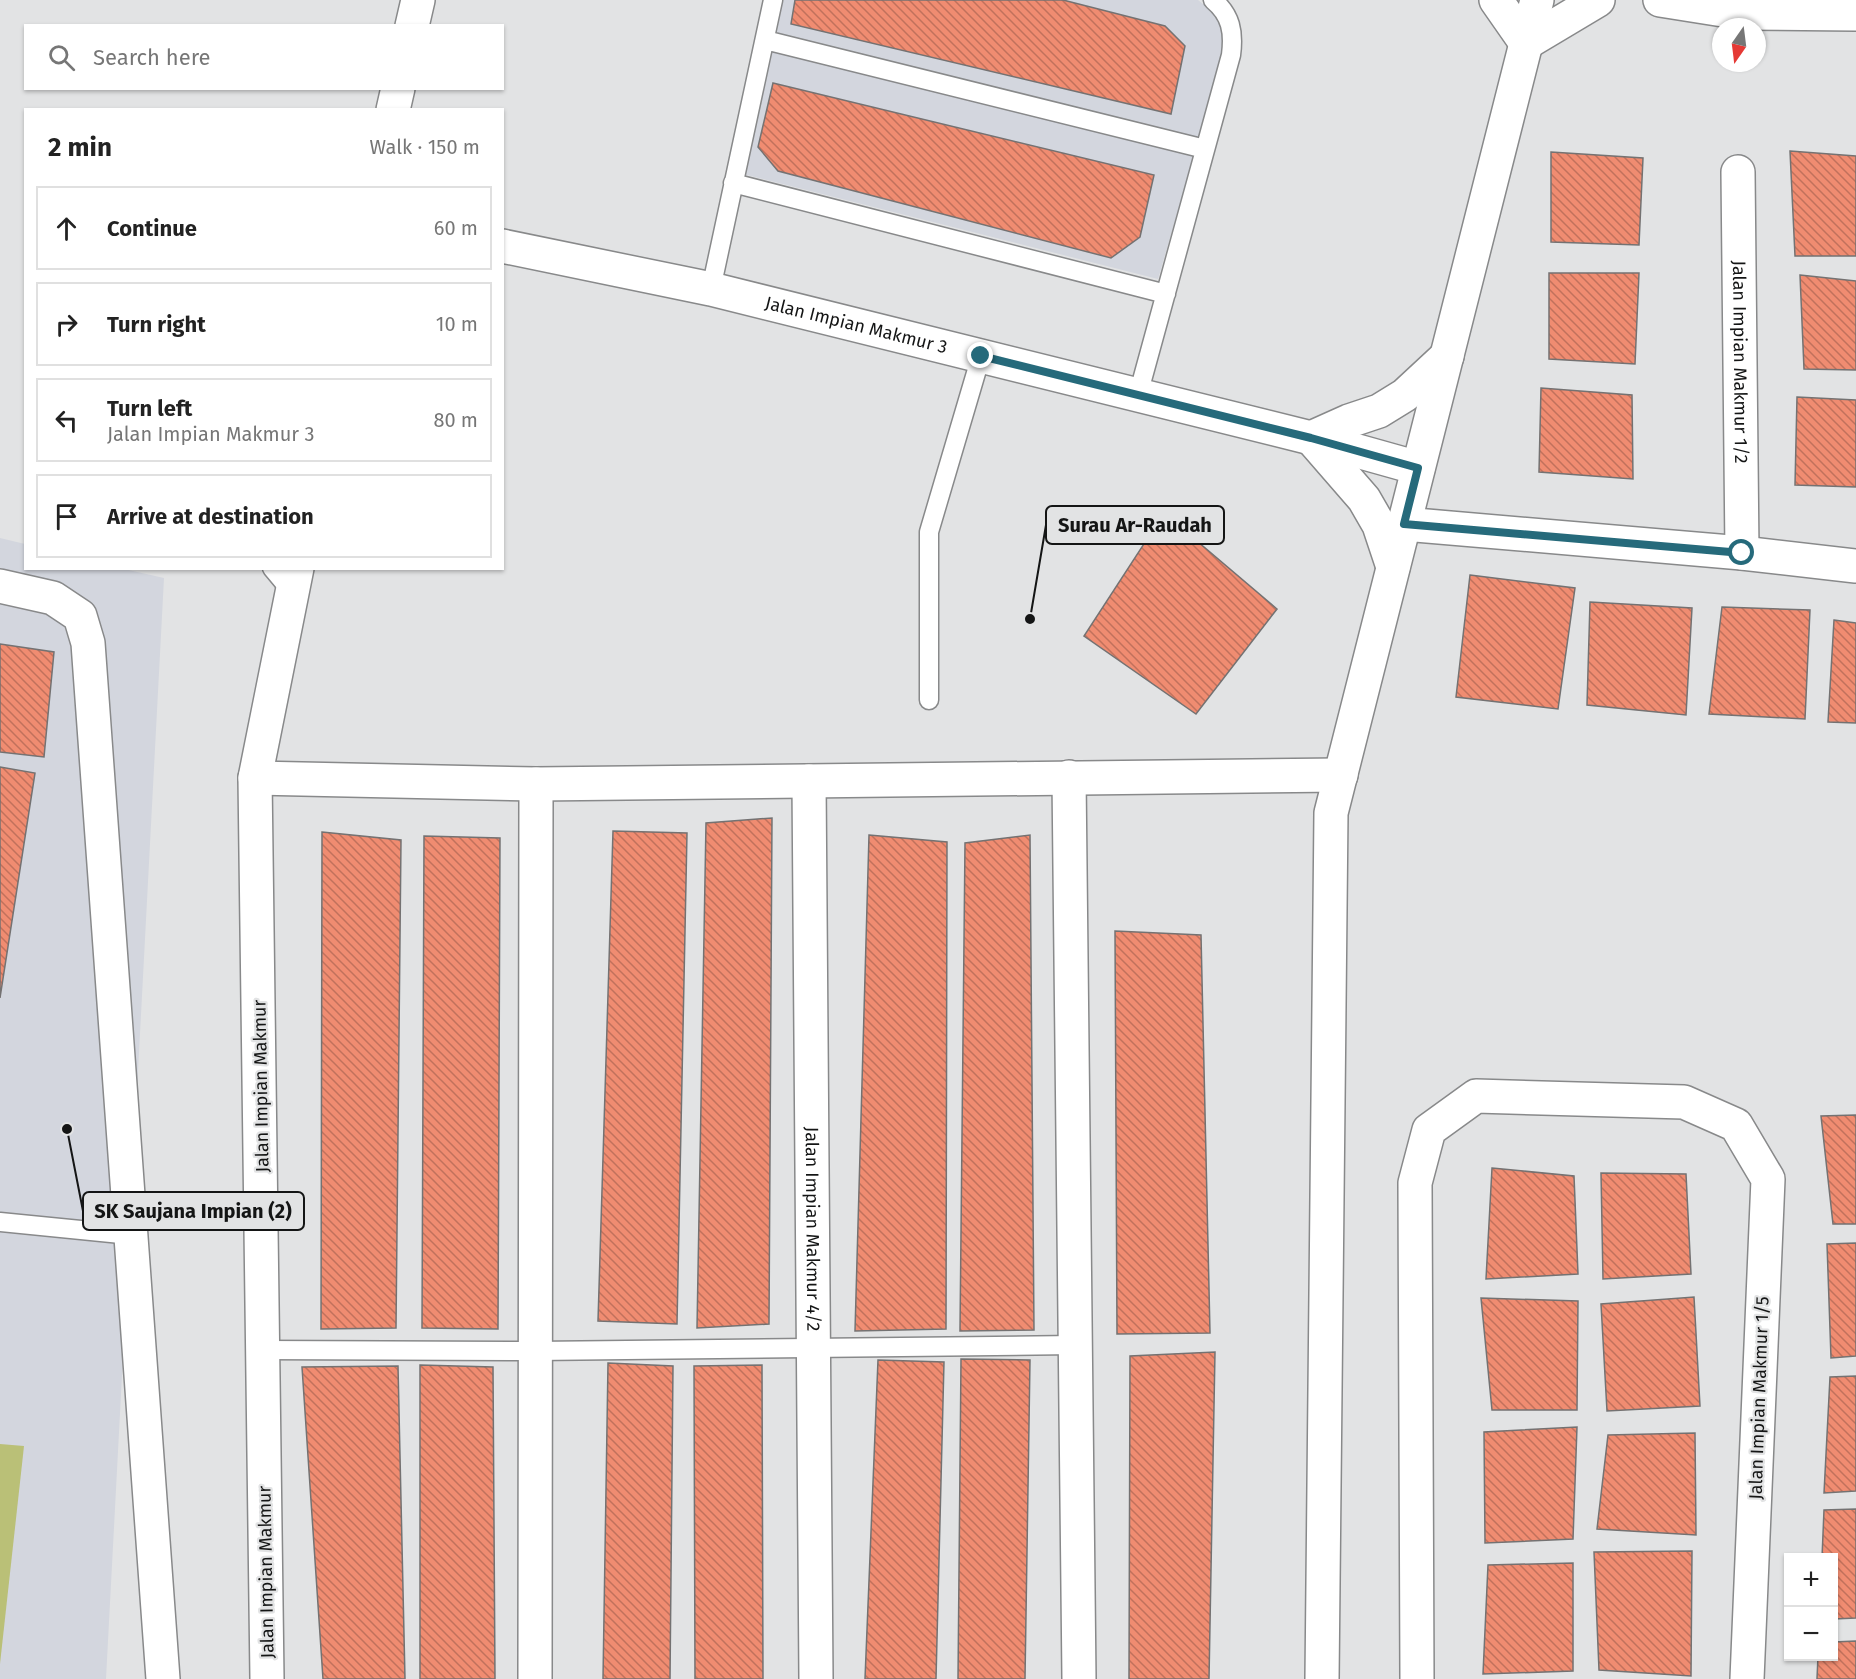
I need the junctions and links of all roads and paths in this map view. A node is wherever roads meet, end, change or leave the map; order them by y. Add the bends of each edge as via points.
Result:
1 (418, 0) edge
2 (773, 0) edge
3 (1213, 0) edge
4 (1496, 0) edge
5 (1537, 0) edge
6 (1598, 0) edge
7 (1660, 0) edge
8 (1856, 14) edge
9 (412, 24) edge
10 (765, 40) junction
11 (1526, 43) junction
12 (398, 90) edge
13 (393, 108) edge
14 (1205, 149) junction
15 (1738, 172) dead end
16 (733, 183) junction
17 (504, 246) edge
18 (711, 289) junction
19 (1166, 294) junction
20 (981, 356) junction
21 (1447, 356) junction
22 (1138, 395) junction
23 (1311, 438) junction
24 (1418, 468) junction
25 (1404, 524) junction
26 (1742, 553) junction
27 (1856, 566) edge
28 (1394, 567) junction
29 (287, 576) edge
30 (0, 586) edge
31 (929, 700) dead end
32 (1341, 775) junction
33 (1069, 777) junction
34 (255, 778) junction
35 (809, 781) junction
36 (536, 784) junction
37 (0, 1222) edge
38 (131, 1235) junction
39 (1076, 1345) junction
40 (814, 1348) junction
41 (262, 1350) junction
42 (535, 1352) junction
43 (163, 1679) edge
44 (267, 1679) edge
45 (535, 1679) edge
46 (816, 1679) edge
47 (1079, 1679) edge
48 (1322, 1679) edge
49 (1417, 1679) edge
50 (1748, 1679) edge

1 - 9 street
2 - 10 lane
3 - 14 lane via 1230,21 1233,38
4 - 11 street
5 - 11 street
6 - 11 street
7 - 8 street via 1742,13
10 - 14 lane
10 - 16 lane
11 - 21 street
12 - 13 street
14 - 19 lane
15 - 26 street, Jalan Impian Makmur 1/2
16 - 18 lane
16 - 19 lane
17 - 18 street, Jalan Impian Makmur 3
18 - 20 street, Jalan Impian Makmur 3
19 - 22 lane
20 - 22 street, Jalan Impian Makmur 3
20 - 31 lane via 929,532
21 - 23 street via 1405,395 1379,411
21 - 24 street
22 - 23 street, Jalan Impian Makmur 3
23 - 24 street, Jalan Impian Makmur 3
23 - 28 street via 1364,499 1379,525
24 - 25 street
25 - 26 street
25 - 28 street
26 - 27 street
28 - 32 street
29 - 34 street, Jalan Impian Makmur
30 - 38 street via 53,598 80,616 88,643
32 - 33 street
32 - 48 street via 1332,813
33 - 35 street
33 - 39 street
34 - 36 street
34 - 41 street, Jalan Impian Makmur
35 - 36 street
35 - 40 street, Jalan Impian Makmur 4/2
36 - 42 street
37 - 38 lane
38 - 43 street
39 - 40 lane
39 - 47 street
40 - 42 lane
40 - 46 street, Jalan Impian Makmur 4/2
41 - 42 lane
41 - 44 street, Jalan Impian Makmur
42 - 45 street
49 - 50 street, Jalan Impian Makmur 1/5 via 1415,1183 1429,1130 1476,1096 1684,1102 1736,1125 1768,1179

